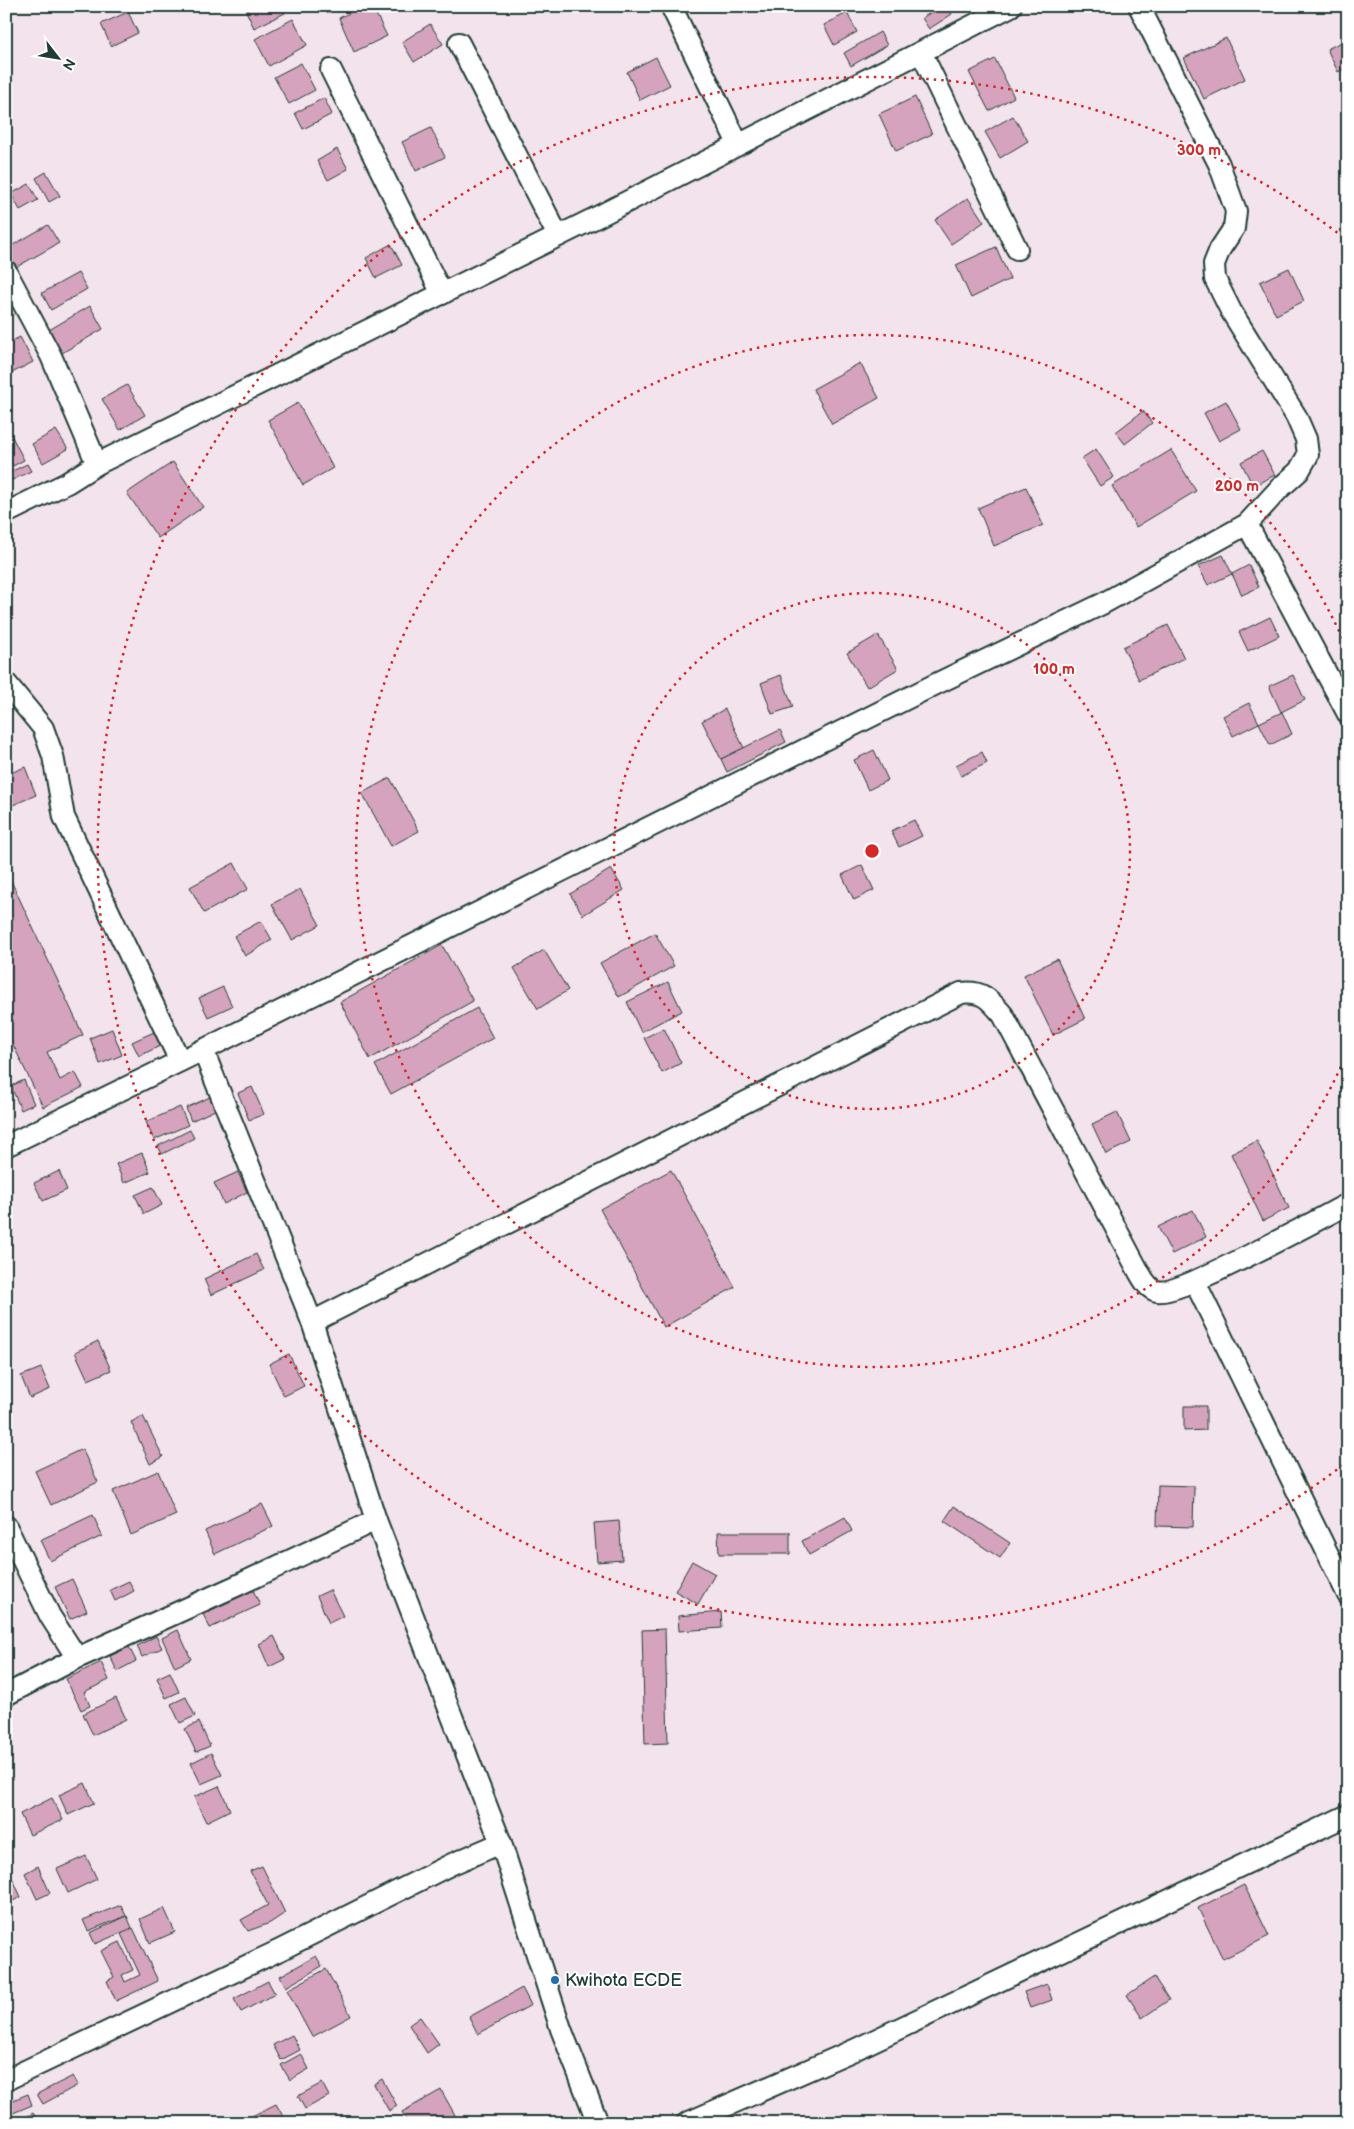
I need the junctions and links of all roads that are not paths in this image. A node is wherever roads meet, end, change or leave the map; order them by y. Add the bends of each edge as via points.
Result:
1 (671, 6) edge
2 (1011, 6) edge
3 (1139, 6) edge
4 (459, 43) dead end
5 (921, 52) junction
6 (331, 70) dead end
7 (738, 144) junction
8 (558, 236) junction
9 (1017, 249) dead end
10 (6, 271) edge
11 (442, 294) junction
12 (97, 464) junction
13 (6, 513) edge
14 (1247, 524) junction
15 (6, 684) edge
16 (1348, 714) edge
17 (203, 1050) junction
18 (180, 1061) junction
19 (6, 1146) edge
20 (1348, 1204) edge
21 (1195, 1282) junction
22 (312, 1322) junction
23 (376, 1520) junction
24 (6, 1526) edge
25 (1348, 1595) edge
26 (77, 1658) junction
27 (6, 1694) edge
28 (1348, 1815) edge
29 (501, 1843) junction
30 (6, 2080) edge
31 (598, 2123) edge
32 (687, 2123) edge

1 - 7 street
2 - 5 street
3 - 14 street via 1219,164 1236,211 1234,228 1214,264 1215,278 1231,312 1296,416 1306,439 1308,455 1299,471
4 - 8 street
5 - 7 street
5 - 9 street
6 - 11 street
7 - 8 street
8 - 11 street
10 - 12 street via 51,356
11 - 12 street
12 - 13 street via 67,484
14 - 16 street
14 - 17 street via 1102,604
15 - 18 street via 43,728 54,756 64,816
17 - 18 street
17 - 22 street
18 - 19 street
20 - 21 street
21 - 22 street via 1163,1291 1148,1286 1003,1016 990,1000 973,991 961,993
21 - 25 street
22 - 23 street
23 - 26 street
23 - 29 street
24 - 26 street via 50,1616
26 - 27 street
28 - 32 street via 854,2050
29 - 30 street
29 - 31 street via 562,2029

